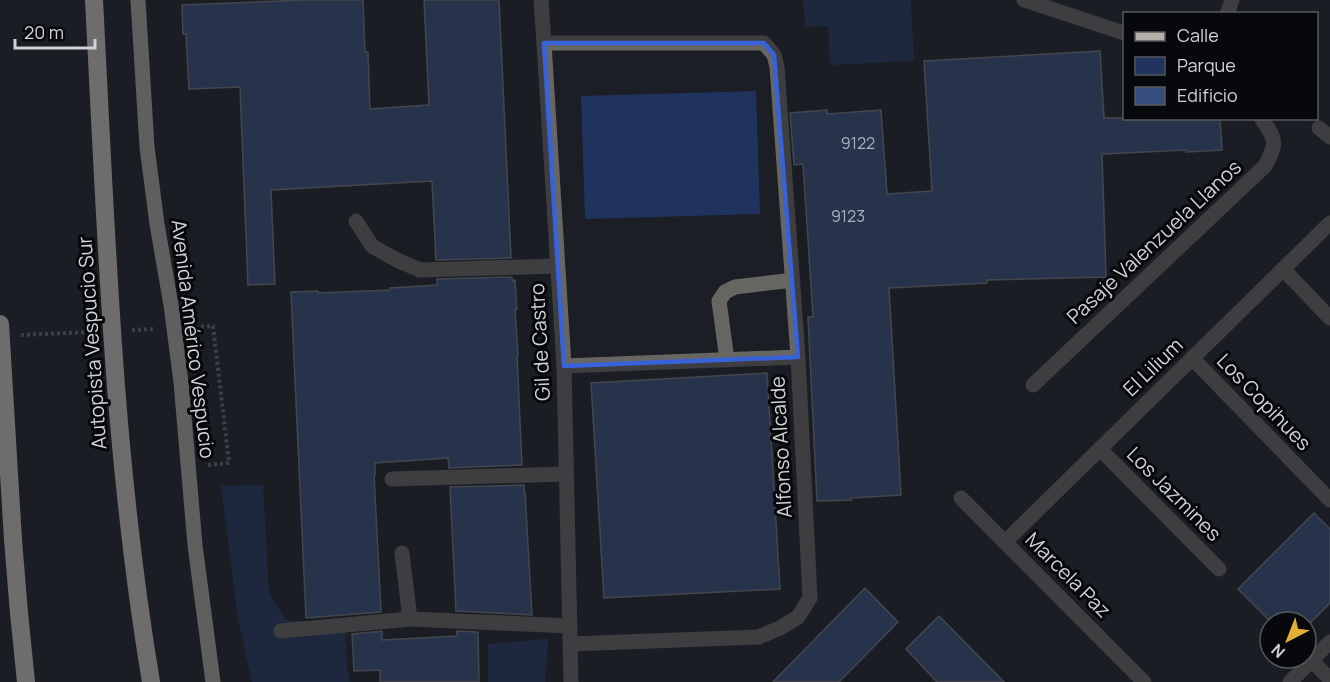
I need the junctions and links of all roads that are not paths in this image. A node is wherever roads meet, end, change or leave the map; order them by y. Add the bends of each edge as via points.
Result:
1 (94, 0) edge
2 (138, 0) edge
3 (540, 0) edge
4 (1024, 0) edge
5 (1123, 32) edge
6 (544, 43) junction
7 (1262, 120) edge
8 (356, 221) dead end
9 (1330, 223) edge
10 (558, 266) junction
11 (1283, 269) junction
12 (793, 280) junction
13 (1330, 318) edge
14 (0, 324) edge
15 (798, 357) junction
16 (1192, 358) junction
17 (727, 360) junction
18 (564, 366) junction
19 (1033, 385) dead end
20 (1100, 449) junction
21 (566, 474) junction
22 (392, 479) dead end
23 (961, 498) dead end
24 (1330, 500) edge
25 (1005, 542) junction
26 (402, 553) dead end
27 (1219, 569) dead end
28 (410, 618) junction
29 (570, 626) junction
30 (281, 631) dead end
31 (1330, 642) edge
32 (570, 644) junction
33 (1318, 655) edge
34 (1318, 667) edge
35 (1303, 670) edge
36 (1330, 679) edge
37 (26, 682) edge
38 (151, 682) edge
39 (213, 682) edge
40 (571, 682) edge
41 (1144, 682) edge
42 (1290, 682) edge

1 - 38 highway, Autopista Vespucio Sur via 116,386 133,561
2 - 39 main road, Avenida Américo Vespucio via 147,147 181,382 195,545
3 - 6 street, Gil de Castro
4 - 5 street
6 - 10 street, Gil de Castro
6 - 12 street, Alfonso Alcalde via 764,43 774,55 777,67
7 - 19 street, Pasaje Valenzuela Llanos via 1273,134 1274,148 1265,166
8 - 10 street via 372,246 420,270
9 - 11 street, El Lilium
10 - 18 street, Gil de Castro
11 - 13 street
11 - 16 street, El Lilium
12 - 15 street, Alfonso Alcalde
12 - 17 street via 735,287 725,292 719,301
14 - 37 highway
15 - 17 street
15 - 32 street, Alfonso Alcalde via 810,598 798,617 759,637
16 - 20 street, El Lilium
16 - 24 street, Los Copihues
17 - 18 street
18 - 21 street, Gil de Castro
20 - 25 street, El Lilium
20 - 27 street, Los Jazmines
21 - 22 street
21 - 29 street, Gil de Castro
23 - 25 street, Marcela Paz
25 - 41 street, Marcela Paz
26 - 28 street
28 - 29 street
28 - 30 street
29 - 32 street, Gil de Castro
31 - 33 street
32 - 40 street, Gil de Castro
34 - 36 street
35 - 42 street

